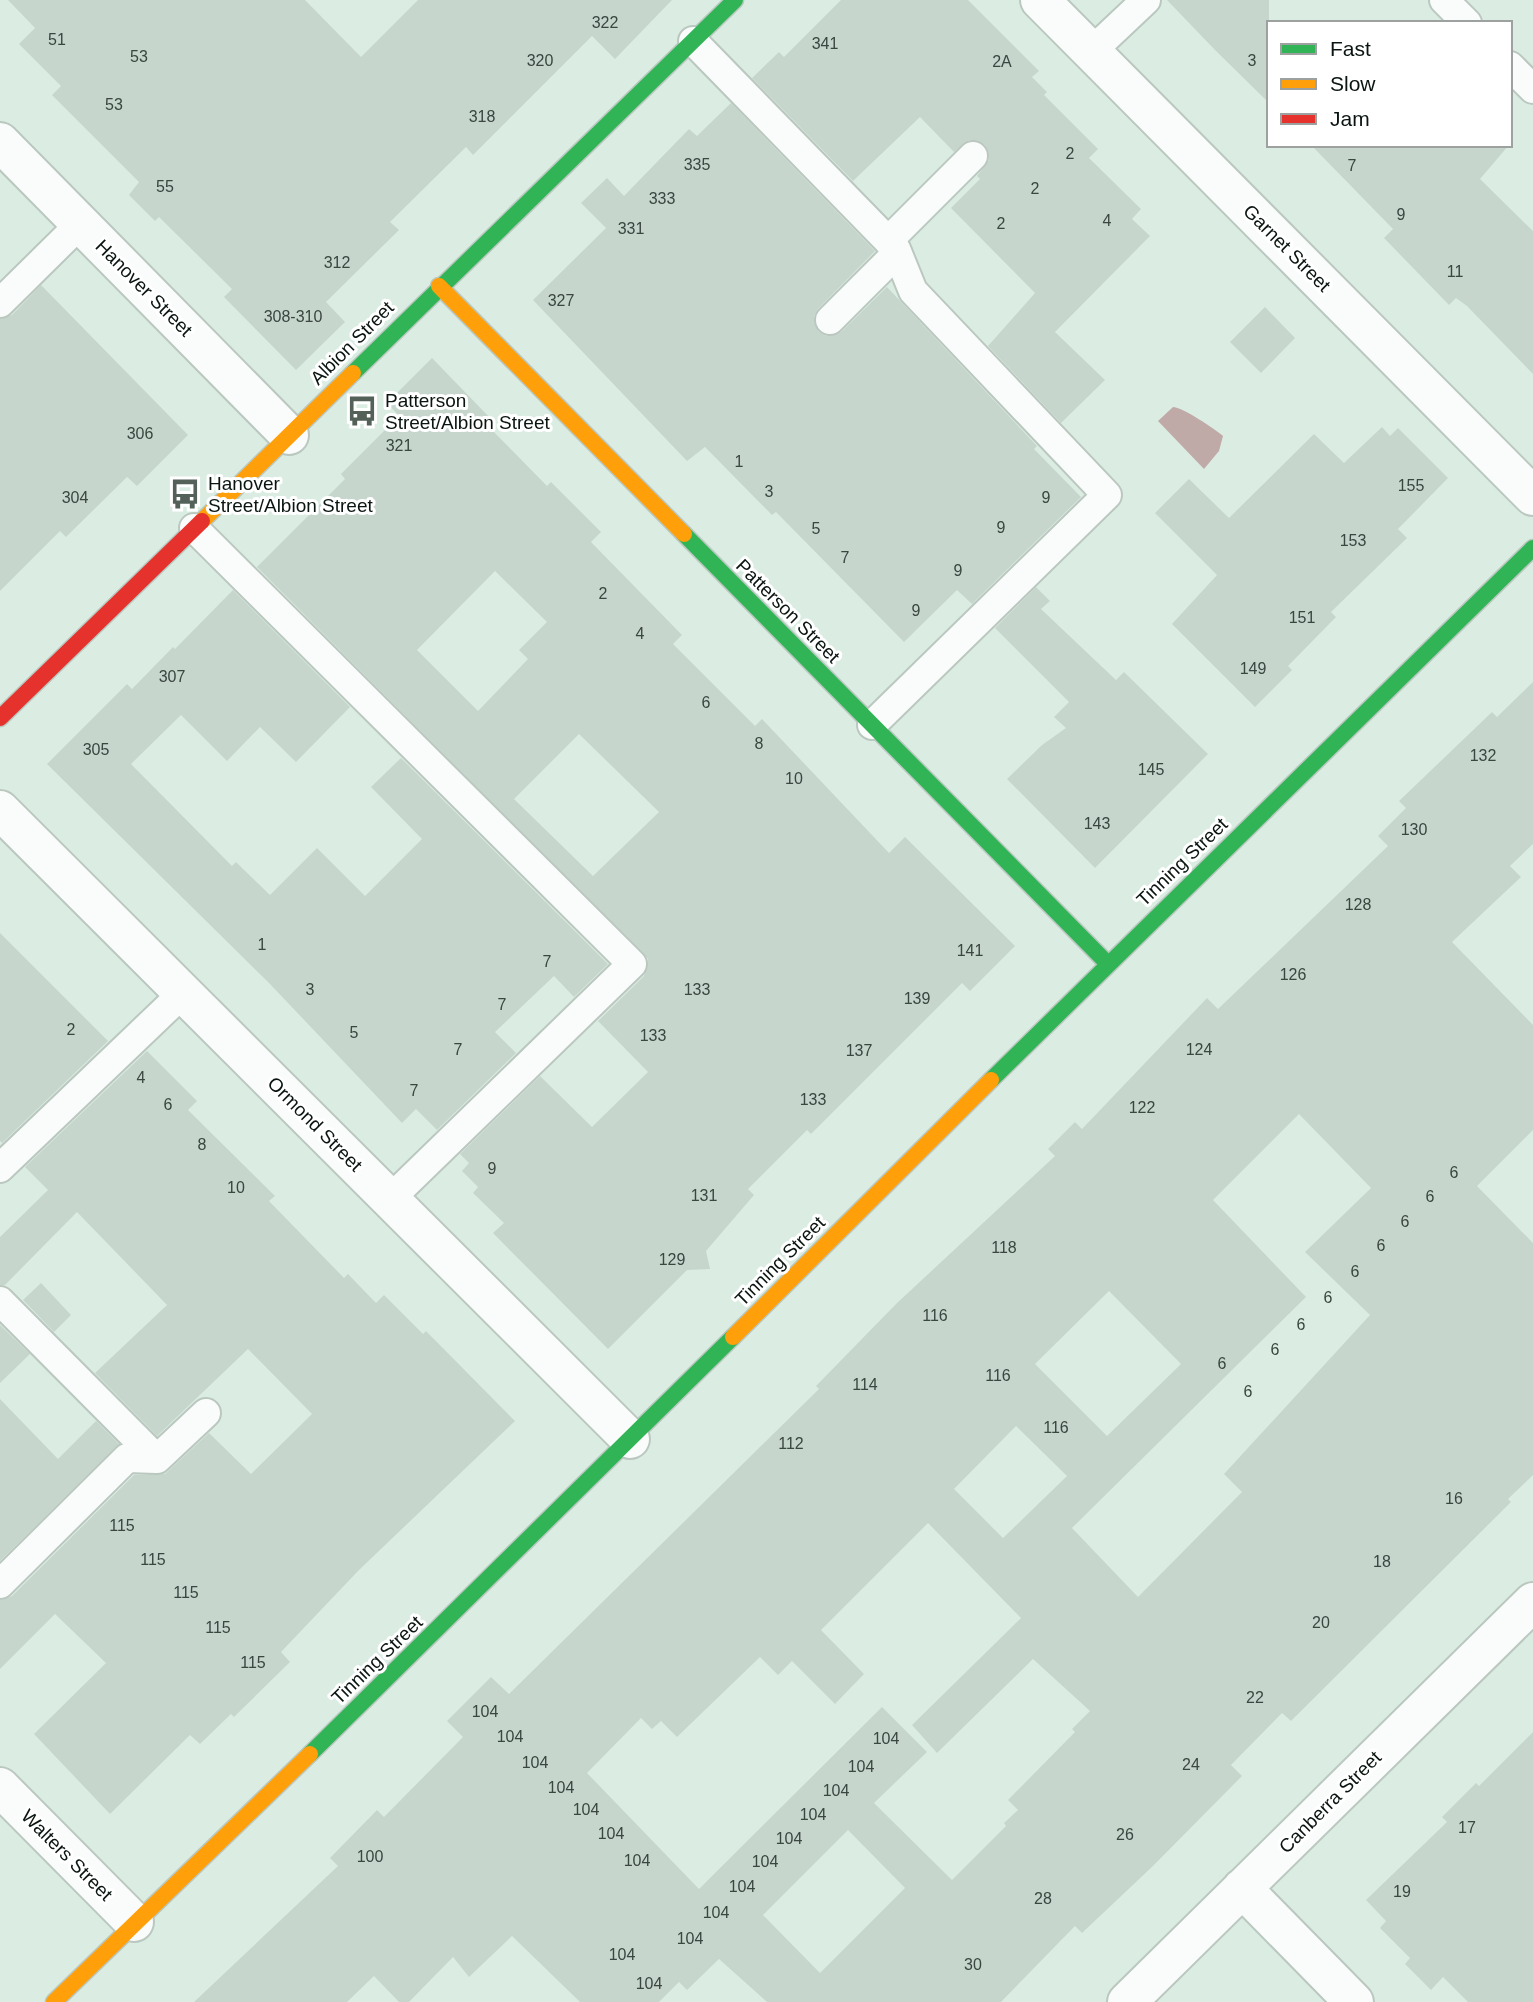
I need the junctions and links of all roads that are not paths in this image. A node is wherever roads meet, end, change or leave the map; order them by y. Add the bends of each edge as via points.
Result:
1 (735, 0) edge
2 (1041, 0) edge
3 (1146, 0) edge
4 (1444, 0) edge
5 (1465, 21) edge
6 (693, 41) junction
7 (1092, 51) junction
8 (1512, 68) edge
9 (1533, 89) edge
10 (0, 142) edge
11 (973, 156) dead end
12 (80, 224) junction
13 (892, 247) junction
14 (439, 286) junction
15 (0, 303) edge
16 (830, 320) dead end
17 (289, 435) junction
18 (1533, 496) edge
19 (194, 528) junction
20 (1533, 548) edge
21 (0, 718) edge
22 (872, 725) junction
23 (0, 810) edge
24 (1108, 964) junction
25 (183, 993) junction
26 (0, 1168) edge
27 (390, 1199) junction
28 (0, 1301) edge
29 (206, 1413) dead end
30 (630, 1439) junction
31 (157, 1459) junction
32 (0, 1584) edge
33 (1533, 1602) edge
34 (0, 1787) edge
35 (1242, 1888) junction
36 (134, 1923) junction
37 (54, 2002) edge
38 (1127, 2002) edge
39 (1354, 2002) edge

1 - 6 street, Albion Street
2 - 7 street, Garnet Street
3 - 7 lane
4 - 5 lane
6 - 13 lane
6 - 14 street, Albion Street
7 - 18 street, Garnet Street
8 - 9 lane
10 - 12 street, Hanover Street
11 - 13 lane
12 - 15 lane
12 - 17 street, Hanover Street
13 - 16 lane
13 - 22 lane via 913,291 1107,495
14 - 17 street, Albion Street
14 - 22 street, Patterson Street
17 - 19 street, Albion Street
19 - 21 street, Albion Street
19 - 27 lane via 632,964
20 - 24 street, Tinning Street
22 - 24 street, Patterson Street
23 - 25 street, Ormond Street
24 - 30 street, Tinning Street
25 - 26 lane
25 - 27 street, Ormond Street
27 - 30 street, Ormond Street
28 - 31 lane
29 - 31 lane
30 - 36 street, Tinning Street
31 - 32 lane via 127,1458
33 - 35 street, Canberra Street
34 - 36 street, Walters Street
35 - 38 street, Canberra Street
35 - 39 street
36 - 37 street, Tinning Street

